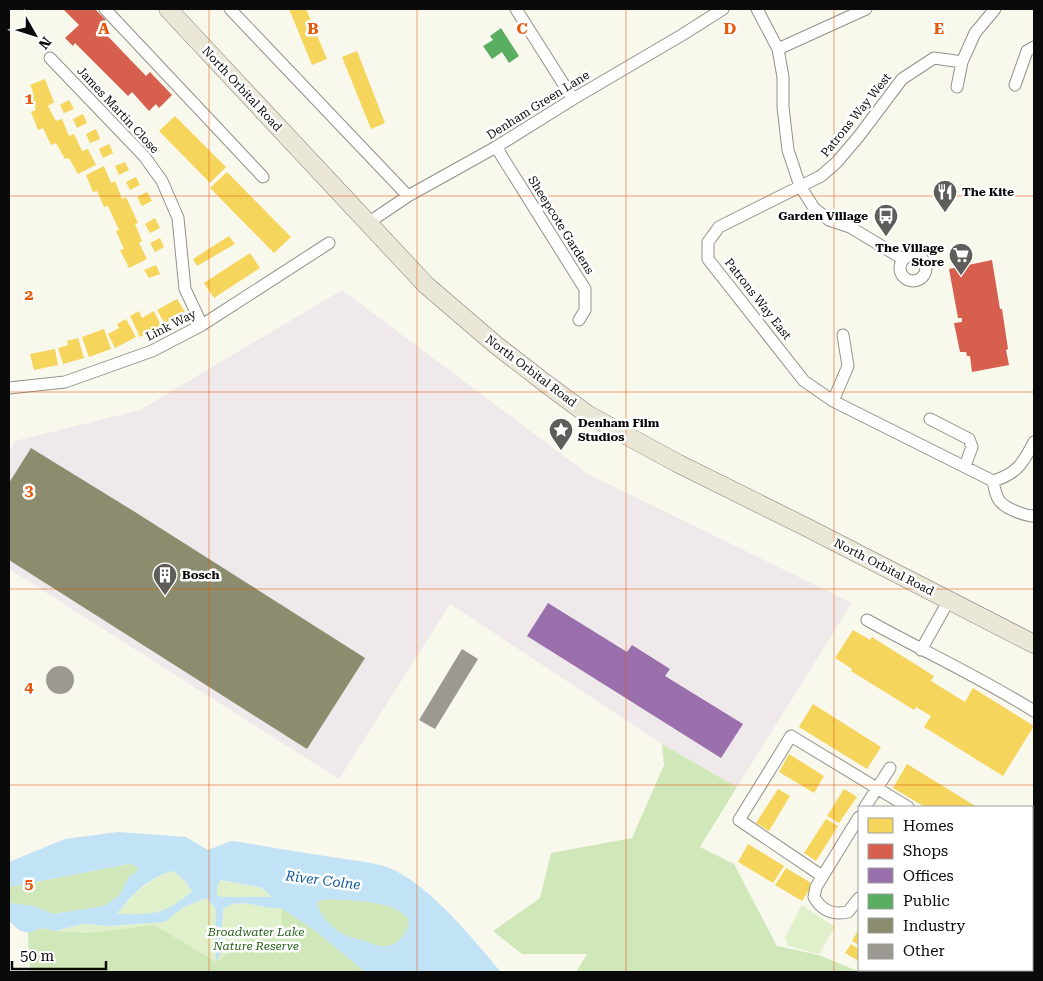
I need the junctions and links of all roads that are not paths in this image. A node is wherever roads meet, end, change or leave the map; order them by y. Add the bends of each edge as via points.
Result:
1 (105, 9) edge
2 (168, 9) edge
3 (230, 9) edge
4 (516, 9) edge
5 (723, 9) edge
6 (757, 9) edge
7 (866, 9) edge
8 (995, 9) edge
9 (1034, 47) edge
10 (778, 49) junction
11 (50, 58) dead end
12 (962, 62) junction
13 (1015, 85) dead end
14 (957, 87) dead end
15 (573, 99) junction
16 (496, 147) junction
17 (263, 177) dead end
18 (800, 186) junction
19 (408, 196) junction
20 (368, 223) junction
21 (329, 243) dead end
22 (903, 259) dead end
23 (579, 320) dead end
24 (202, 326) junction
25 (843, 335) dead end
26 (9, 388) edge
27 (833, 401) junction
28 (930, 419) dead end
29 (1034, 442) edge
30 (965, 466) junction
31 (993, 481) junction
32 (1034, 516) edge
33 (949, 600) junction
34 (867, 620) dead end
35 (1034, 644) edge
36 (921, 650) junction
37 (1034, 711) edge
38 (890, 768) dead end
39 (877, 788) junction
40 (866, 806) edge
41 (906, 806) edge
42 (858, 819) edge
43 (822, 876) junction
44 (858, 899) edge

1 - 17 street
2 - 20 main road, North Orbital Road
3 - 19 street
4 - 15 street
5 - 15 street, Denham Green Lane
6 - 10 street
7 - 10 street
8 - 12 street via 975,33
9 - 13 street via 1027,52
10 - 18 street via 788,150
11 - 24 street, James Martin Close via 144,156 162,181 178,218 185,289
12 - 14 street
12 - 18 street, Patrons Way West via 934,58 902,79 837,162 821,176
15 - 16 street, Denham Green Lane
16 - 19 street, Denham Green Lane
16 - 23 street, Sheepcote Gardens via 585,289 585,310
18 - 22 street via 814,208 829,220 850,227
18 - 27 street, Patrons Way East via 719,227 708,242 708,259 804,381
19 - 20 street, Denham Green Lane
20 - 33 main road, North Orbital Road via 426,285 496,346 587,414
21 - 24 street, Link Way
24 - 26 street, Link Way via 152,352 65,382
25 - 27 street via 848,366
27 - 30 street, Patrons Way East
28 - 30 street via 969,439 972,447
29 - 31 street via 1023,463 1008,477
30 - 31 street, Patrons Way East
31 - 32 street via 995,495 1003,506
33 - 35 main road, North Orbital Road
33 - 36 street
34 - 36 street
36 - 37 street via 964,670
38 - 39 street
39 - 40 street
39 - 41 street
39 - 43 street via 791,736 740,820
42 - 43 street
43 - 44 street via 814,897 819,906 839,914 848,912

